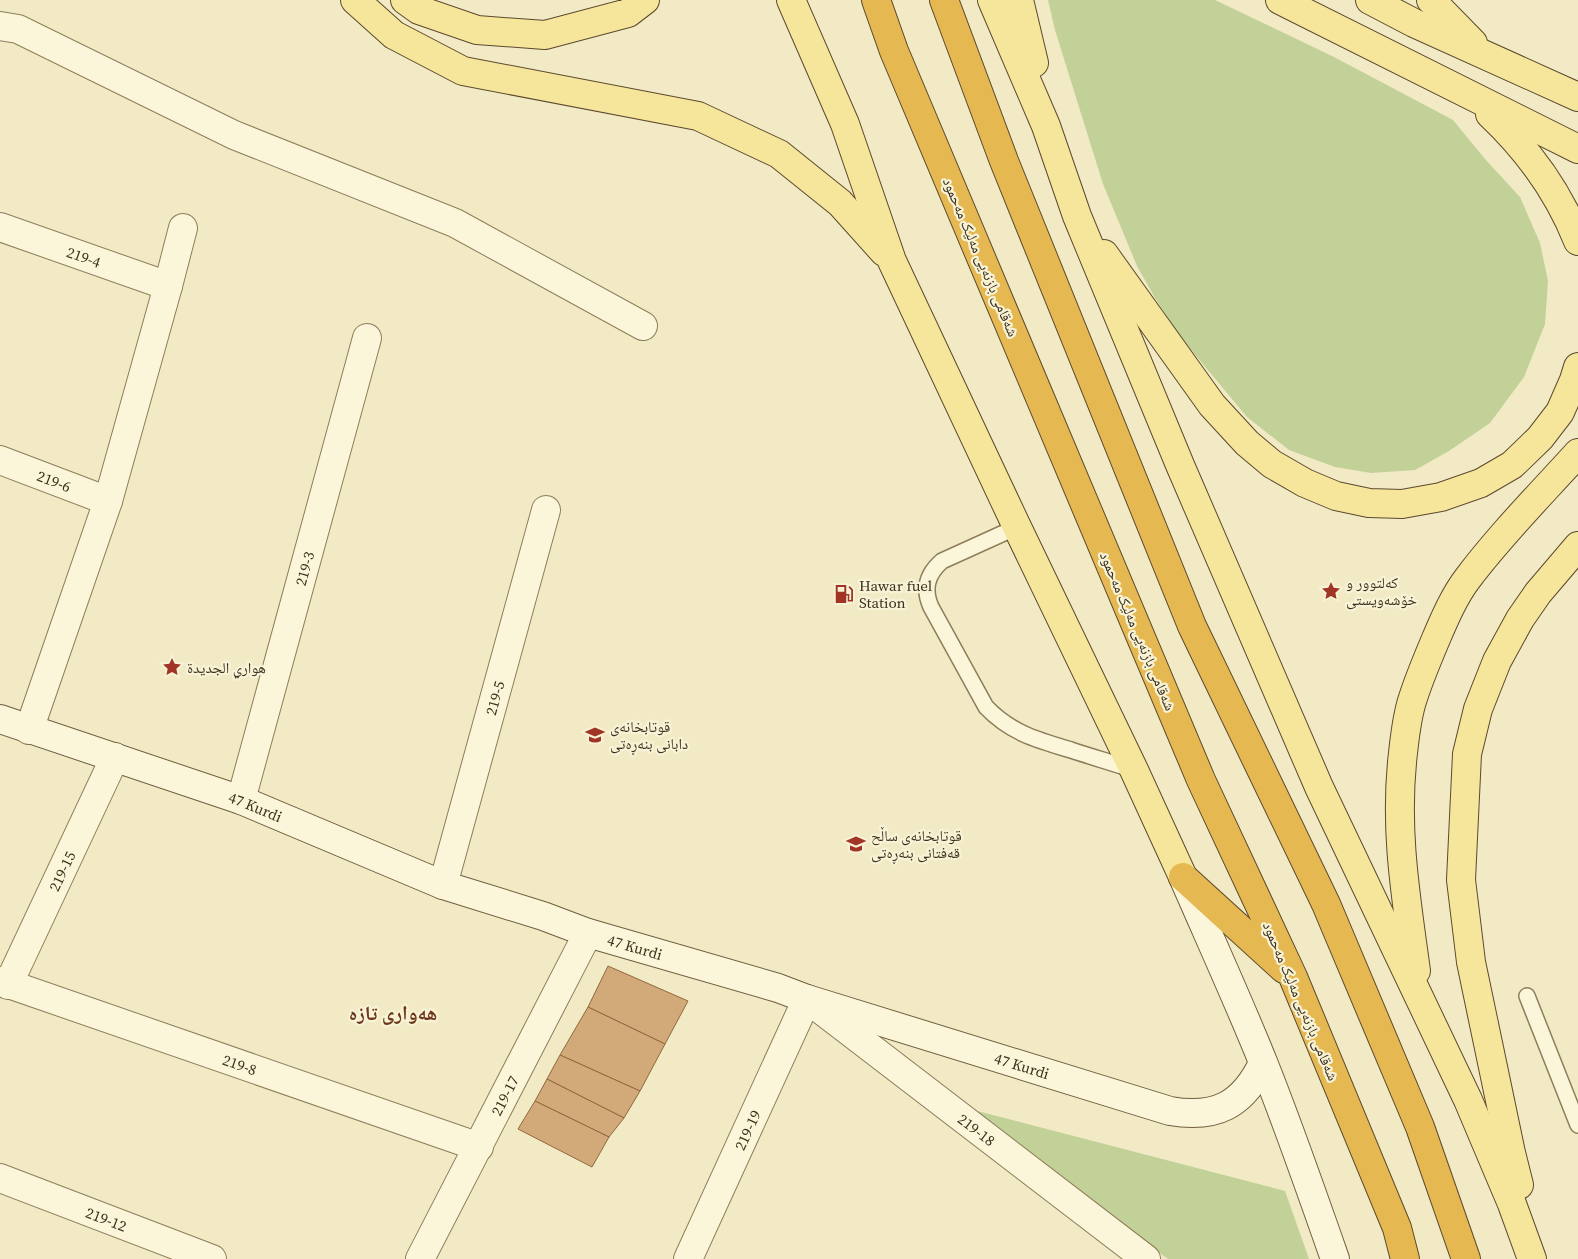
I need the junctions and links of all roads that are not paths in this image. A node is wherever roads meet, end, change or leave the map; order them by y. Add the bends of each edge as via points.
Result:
1 (355, 0) edge
2 (405, 0) edge
3 (644, 0) edge
4 (791, 0) edge
5 (876, 0) edge
6 (944, 0) edge
7 (992, 0) edge
8 (1019, 0) edge
9 (1280, 0) edge
10 (1431, 0) edge
11 (1374, 1) edge
12 (0, 26) edge
13 (1484, 54) junction
14 (1472, 97) junction
15 (1578, 97) edge
16 (1046, 126) junction
17 (1578, 149) edge
18 (1077, 216) junction
19 (0, 227) edge
20 (183, 228) dead end
21 (1578, 241) edge
22 (892, 261) junction
23 (168, 286) junction
24 (643, 326) dead end
25 (366, 338) dead end
26 (1578, 367) edge
27 (1578, 453) edge
28 (0, 460) edge
29 (108, 501) junction
30 (546, 510) dead end
31 (1017, 527) junction
32 (1578, 546) edge
33 (0, 720) edge
34 (29, 730) junction
35 (115, 757) junction
36 (1134, 770) junction
37 (241, 800) junction
38 (1183, 877) junction
39 (443, 885) junction
40 (588, 932) junction
41 (1293, 977) junction
42 (4, 983) edge
43 (1527, 996) dead end
44 (1420, 997) junction
45 (807, 999) junction
46 (1263, 1063) junction
47 (1578, 1126) edge
48 (479, 1147) junction
49 (0, 1178) edge
50 (212, 1259) edge
51 (420, 1259) edge
52 (689, 1259) edge
53 (1146, 1259) edge
54 (1335, 1259) edge
55 (1405, 1259) edge
56 (1466, 1259) edge
57 (1532, 1259) edge
58 (1538, 1259) edge

1 - 22 main road via 394,35 463,71 698,116 779,154 840,203
2 - 3 main road via 419,10 477,30 545,34 628,13
4 - 22 main road via 845,124
5 - 41 highway, شەقامی بازنەیی مەلیک مەحمود via 894,51 1201,780
6 - 56 highway via 1007,170 1192,626 1326,904 1420,1127
7 - 16 main road
8 - 16 main road
9 - 14 main road
10 - 13 main road
11 - 13 main road
12 - 24 street via 18,30 234,135 455,224
13 - 15 main road
14 - 17 main road
14 - 21 main road via 1529,156 1556,196
16 - 18 main road
18 - 26 main road via 1212,405 1247,443 1272,464 1336,496 1369,504 1402,504 1441,497 1481,483 1512,465 1540,438 1560,412
18 - 44 main road via 1272,680 1319,787
19 - 23 street, 219-4
20 - 23 street
22 - 31 main road
23 - 29 street
25 - 37 street, 219-3
27 - 44 main road via 1467,579 1428,656 1413,699 1404,737 1399,827
28 - 29 street, 219-6
29 - 34 street
30 - 39 street, 219-5
31 - 36 main road
31 - 36 lane via 942,561 930,574 927,583 931,607 986,707 1007,726 1035,739
32 - 58 main road via 1538,593 1497,661 1478,709 1468,754 1464,803 1461,880 1471,962 1511,1153
33 - 34 street, 47 Kurdi
34 - 35 street, 47 Kurdi
35 - 37 street, 47 Kurdi
35 - 42 street, 219-15
36 - 38 main road
37 - 39 street, 47 Kurdi
38 - 41 highway
38 - 46 street
39 - 40 street, 47 Kurdi
40 - 45 street, 47 Kurdi
40 - 48 street, 219-17
41 - 55 highway, شەقامی بازنەیی مەلیک مەحمود via 1396,1228
42 - 48 street, 219-8
43 - 47 lane
44 - 57 main road via 1468,1100
45 - 46 street, 47 Kurdi via 1186,1114 1219,1110 1233,1102 1256,1078
45 - 52 street, 219-19
45 - 53 street, 219-18
46 - 54 street
48 - 51 street, 219-17
49 - 50 street, 219-12

